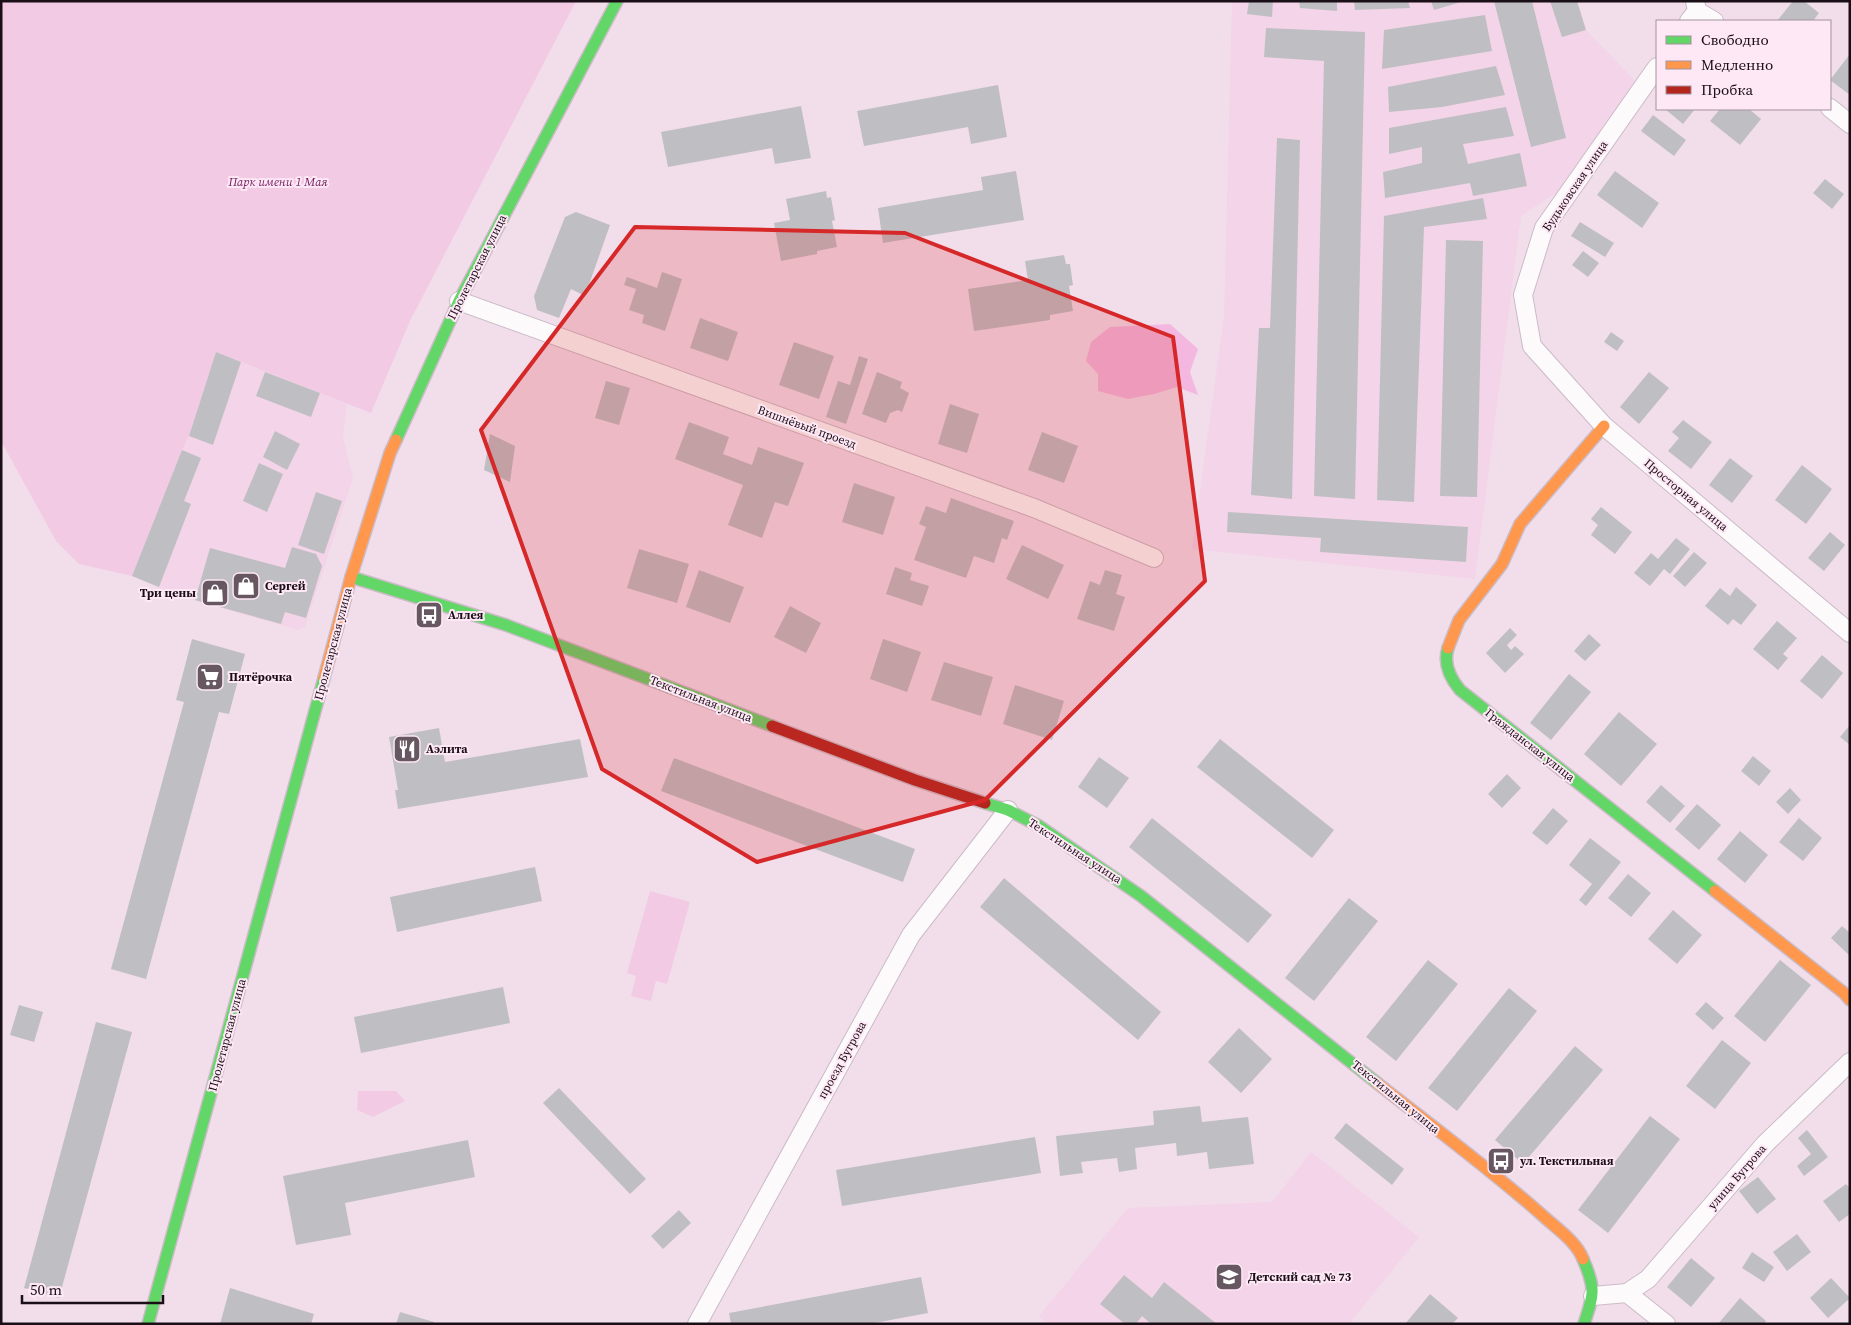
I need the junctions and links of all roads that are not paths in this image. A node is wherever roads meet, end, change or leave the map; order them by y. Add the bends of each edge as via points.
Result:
1 (617, 1) edge
2 (1694, 11) edge
3 (1712, 20) edge
4 (1656, 68) edge
5 (1831, 109) edge
6 (1850, 124) edge
7 (459, 301) junction
8 (1532, 346) joint
9 (1604, 426) junction
10 (1154, 558) dead end
11 (352, 577) junction
12 (1850, 633) edge
13 (1008, 810) junction
14 (1850, 1000) edge
15 (1850, 1062) edge
16 (1627, 1293) junction
17 (1593, 1296) junction
18 (148, 1324) edge
19 (697, 1324) edge
20 (1584, 1324) edge
21 (1666, 1324) edge

1 - 7 street, Пролетарская улица
2 - 3 street
4 - 8 street, Будьковская улица via 1544,228 1523,295
5 - 6 street
7 - 10 street, Вишнёвый проезд via 1034,508
7 - 11 street, Пролетарская улица via 390,453
8 - 9 street, Просторная улица
9 - 12 street, Просторная улица
9 - 14 street, Гражданская улица via 1520,524 1502,564 1459,620 1447,651 1446,663 1452,680
11 - 13 street, Текстильная улица via 506,625 915,780
11 - 18 street, Пролетарская улица
13 - 17 street, Текстильная улица via 1039,826 1141,896 1519,1195 1580,1252 1590,1276
13 - 19 street, проезд Бугрова via 911,936
15 - 16 street, улица Бугрова via 1765,1144 1648,1280
16 - 17 street
16 - 21 street
17 - 20 street

